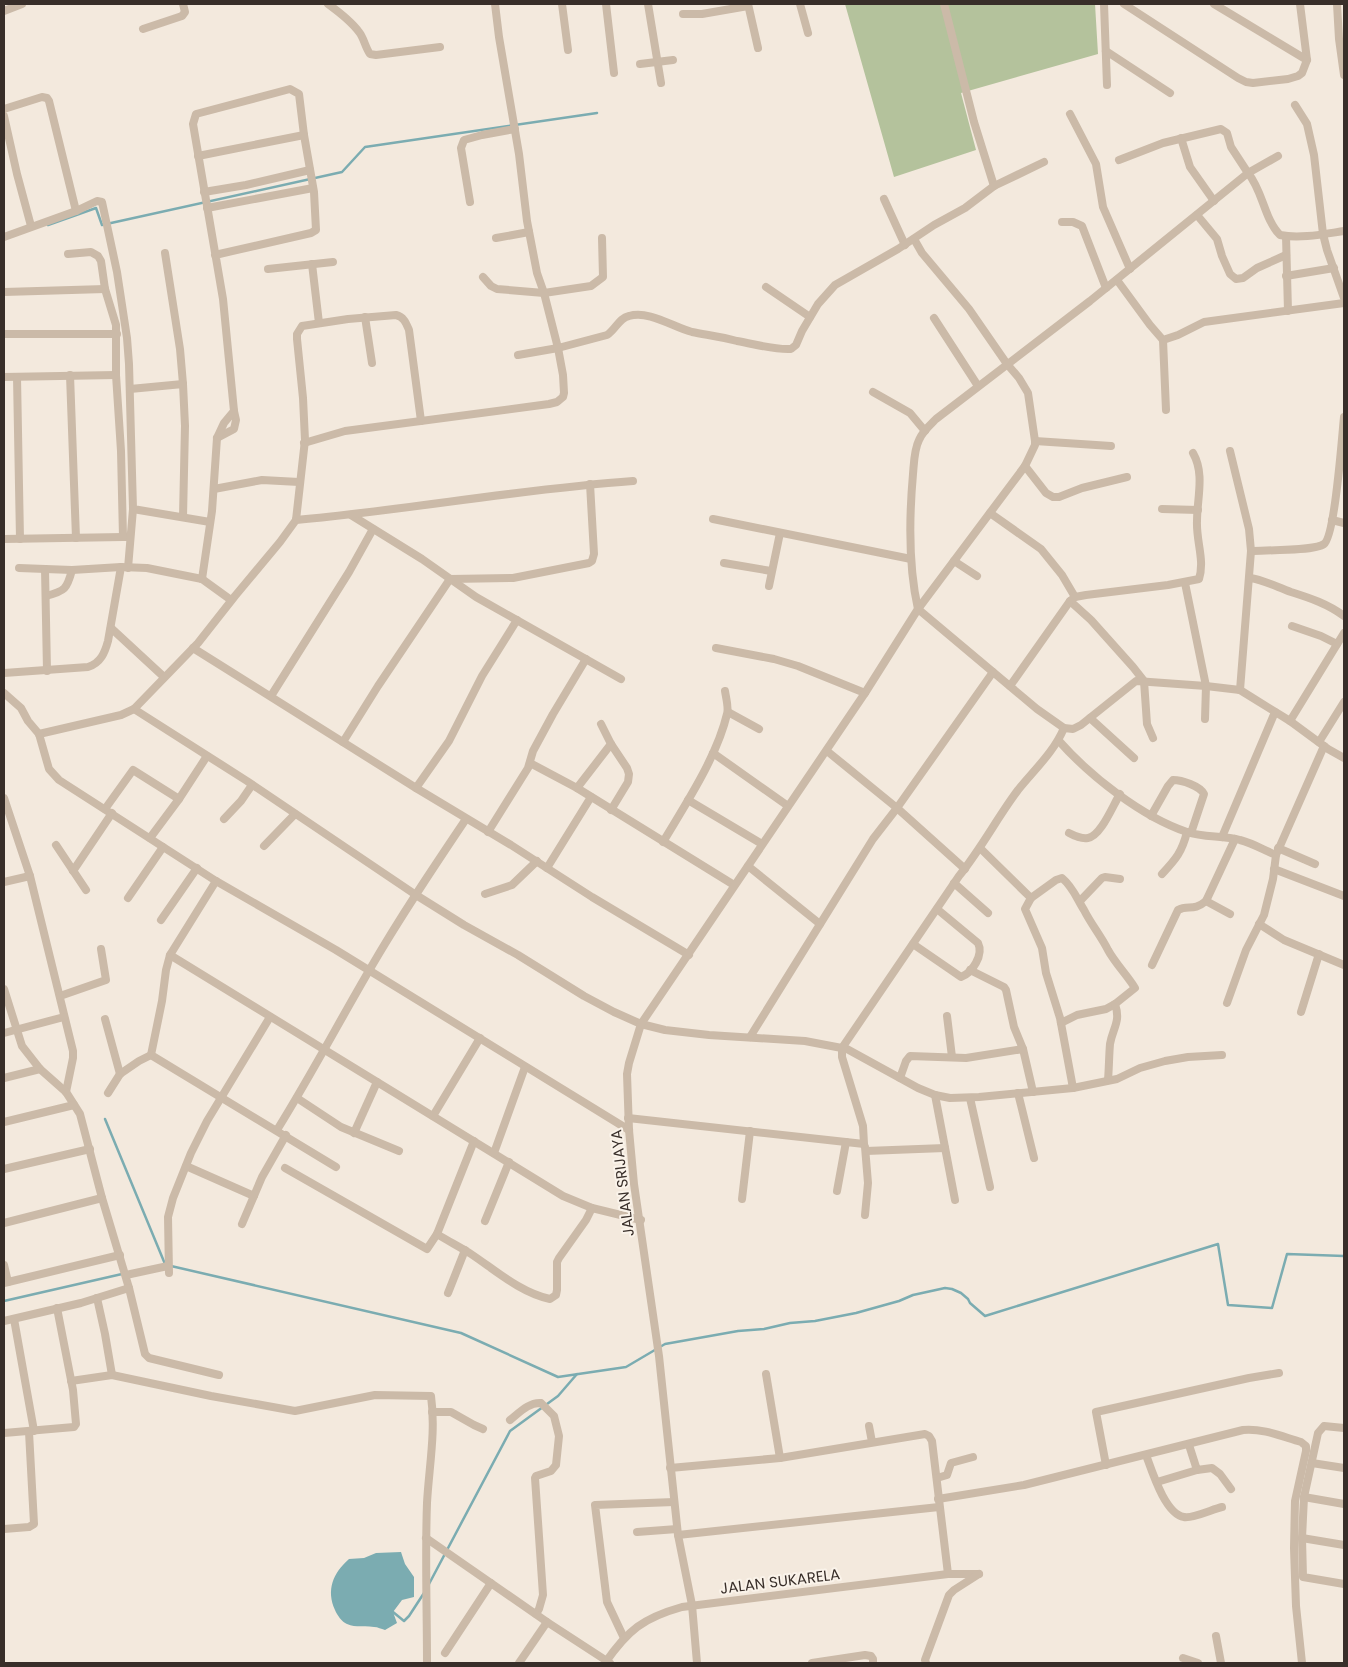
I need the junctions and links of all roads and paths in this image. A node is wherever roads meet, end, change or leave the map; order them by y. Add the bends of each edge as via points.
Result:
1 (22, 4) edge
2 (183, 4) edge
3 (328, 4) edge
4 (495, 4) edge
5 (562, 4) edge
6 (606, 4) edge
7 (648, 4) edge
8 (800, 4) edge
9 (944, 4) edge
10 (1104, 4) edge
11 (1124, 4) edge
12 (1214, 4) edge
13 (1300, 4) edge
14 (748, 5) edge
15 (1340, 7) edge
16 (4, 11) edge
17 (683, 14) dead end
18 (143, 29) dead end
19 (808, 33) dead end
20 (440, 47) dead end
21 (758, 48) dead end
22 (568, 50) dead end
23 (1106, 51) junction
24 (673, 60) dead end
25 (1307, 60) junction
26 (657, 62) junction
27 (1343, 63) edge
28 (640, 64) dead end
29 (614, 73) dead end
30 (1344, 75) edge
31 (661, 83) dead end
32 (1107, 85) dead end
33 (1170, 92) dead end
34 (1295, 105) dead end
35 (4, 109) edge
36 (1070, 114) dead end
37 (4, 116) edge
38 (515, 128) junction
39 (304, 135) junction
40 (1181, 138) junction
41 (198, 156) junction
42 (1278, 156) dead end
43 (1119, 160) dead end
44 (1044, 162) dead end
45 (310, 172) junction
46 (1248, 173) junction
47 (313, 185) junction
48 (994, 186) junction
49 (204, 194) junction
50 (884, 198) dead end
51 (1214, 201) junction
52 (470, 202) dead end
53 (207, 207) junction
54 (76, 211) junction
55 (1197, 215) junction
56 (1062, 222) dead end
57 (31, 226) junction
58 (529, 232) junction
59 (1344, 232) edge
60 (1323, 234) junction
61 (1286, 236) junction
62 (4, 237) edge
63 (496, 238) dead end
64 (602, 238) dead end
65 (914, 239) junction
66 (905, 245) junction
67 (165, 253) dead end
68 (68, 254) dead end
69 (215, 255) junction
70 (1286, 255) junction
71 (334, 262) dead end
72 (312, 264) junction
73 (1334, 268) junction
74 (268, 269) dead end
75 (1130, 269) junction
76 (1286, 276) junction
77 (483, 277) dead end
78 (1117, 280) junction
79 (766, 287) dead end
80 (1106, 288) junction
81 (105, 289) junction
82 (4, 292) edge
83 (544, 293) junction
84 (1344, 298) edge
85 (1344, 303) edge
86 (1288, 311) junction
87 (365, 317) junction
88 (810, 317) junction
89 (934, 318) dead end
90 (319, 323) junction
91 (4, 334) edge
92 (116, 334) junction
93 (1163, 340) junction
94 (558, 348) junction
95 (518, 355) dead end
96 (372, 363) dead end
97 (1007, 364) junction
98 (70, 375) junction
99 (116, 375) junction
100 (4, 377) edge
101 (16, 377) junction
102 (182, 384) junction
103 (978, 386) junction
104 (130, 389) junction
105 (873, 392) dead end
106 (1166, 410) dead end
107 (234, 411) junction
108 (1344, 417) edge
109 (421, 421) junction
110 (925, 431) junction
111 (217, 438) junction
112 (1035, 441) junction
113 (304, 443) junction
114 (1111, 446) dead end
115 (1230, 451) dead end
116 (1193, 453) dead end
117 (1025, 466) junction
118 (1341, 476) edge
119 (1127, 477) dead end
120 (633, 480) dead end
121 (299, 482) junction
122 (590, 484) junction
123 (214, 489) junction
124 (133, 508) junction
125 (1162, 509) dead end
126 (1198, 510) junction
127 (990, 513) junction
128 (351, 515) junction
129 (183, 517) junction
130 (713, 519) dead end
131 (296, 520) junction
132 (1332, 520) junction
133 (210, 522) junction
134 (1344, 523) edge
135 (373, 529) junction
136 (780, 533) junction
137 (126, 536) junction
138 (76, 538) junction
139 (4, 539) edge
140 (20, 539) junction
141 (1252, 551) junction
142 (910, 559) junction
143 (954, 562) junction
144 (724, 563) dead end
145 (19, 568) dead end
146 (124, 568) junction
147 (45, 569) junction
148 (72, 570) junction
149 (771, 570) junction
150 (977, 576) dead end
151 (1250, 578) junction
152 (202, 579) junction
153 (450, 579) junction
154 (1185, 583) junction
155 (769, 586) dead end
156 (46, 596) junction
157 (1072, 599) junction
158 (231, 600) junction
159 (918, 609) junction
160 (1344, 616) edge
161 (517, 620) junction
162 (1292, 626) dead end
163 (111, 628) junction
164 (1344, 633) edge
165 (1337, 644) junction
166 (193, 648) junction
167 (716, 648) dead end
168 (586, 659) junction
169 (48, 671) junction
170 (993, 672) junction
171 (4, 673) edge
172 (164, 677) junction
173 (620, 679) dead end
174 (1144, 681) junction
175 (1010, 686) junction
176 (1206, 686) junction
177 (1240, 690) junction
178 (725, 691) dead end
179 (4, 693) edge
180 (866, 694) junction
181 (271, 696) junction
182 (1344, 702) edge
183 (134, 709) junction
184 (728, 712) junction
185 (1275, 712) junction
186 (1090, 718) junction
187 (1205, 719) dead end
188 (1290, 721) junction
189 (602, 724) dead end
190 (1064, 728) junction
191 (759, 729) dead end
192 (39, 734) junction
193 (1153, 738) dead end
194 (1059, 741) junction
195 (344, 742) junction
196 (610, 744) junction
197 (1322, 744) junction
198 (827, 751) junction
199 (713, 754) junction
200 (208, 756) junction
201 (1134, 758) dead end
202 (1344, 758) edge
203 (530, 762) junction
204 (252, 785) junction
205 (416, 788) junction
206 (577, 788) junction
207 (1120, 794) junction
208 (591, 797) junction
209 (4, 798) edge
210 (179, 799) junction
211 (688, 800) junction
212 (788, 806) junction
213 (897, 808) junction
214 (611, 810) junction
215 (108, 811) junction
216 (295, 814) junction
217 (6, 815) edge
218 (1151, 816) junction
219 (224, 818) dead end
220 (466, 819) junction
221 (488, 832) junction
222 (1069, 833) dead end
223 (1189, 833) junction
224 (1222, 837) junction
225 (150, 838) junction
226 (1235, 839) junction
227 (663, 842) junction
228 (762, 844) junction
229 (56, 845) dead end
230 (264, 846) dead end
231 (163, 847) junction
232 (980, 848) junction
233 (1277, 851) junction
234 (537, 861) junction
235 (1315, 864) dead end
236 (748, 866) junction
237 (197, 868) junction
238 (547, 868) junction
239 (1274, 868) junction
240 (965, 869) junction
241 (73, 872) junction
242 (1162, 874) dead end
243 (30, 876) junction
244 (1120, 878) dead end
245 (216, 881) junction
246 (4, 882) edge
247 (954, 884) junction
248 (734, 885) junction
249 (86, 890) dead end
250 (485, 894) dead end
251 (416, 895) junction
252 (1344, 896) edge
253 (128, 898) dead end
254 (1031, 898) junction
255 (1080, 901) junction
256 (1206, 901) junction
257 (937, 909) junction
258 (988, 913) dead end
259 (1230, 914) dead end
260 (161, 920) dead end
261 (820, 924) junction
262 (1259, 924) junction
263 (914, 944) junction
264 (101, 949) dead end
265 (1319, 954) junction
266 (170, 955) junction
267 (689, 955) junction
268 (1152, 965) dead end
269 (1344, 965) edge
270 (369, 970) junction
271 (970, 970) junction
272 (4, 989) edge
273 (60, 996) junction
274 (1227, 1003) dead end
275 (1115, 1004) junction
276 (1301, 1012) dead end
277 (270, 1016) junction
278 (947, 1016) dead end
279 (64, 1017) junction
280 (105, 1020) dead end
281 (1061, 1023) junction
282 (641, 1024) junction
283 (16, 1030) junction
284 (4, 1033) edge
285 (750, 1037) junction
286 (480, 1038) junction
287 (842, 1048) junction
288 (1023, 1049) junction
289 (325, 1050) junction
290 (1222, 1054) dead end
291 (152, 1055) junction
292 (952, 1057) junction
293 (525, 1067) junction
294 (40, 1070) junction
295 (120, 1074) junction
296 (4, 1078) edge
297 (900, 1078) junction
298 (1108, 1080) junction
299 (378, 1082) junction
300 (1074, 1088) junction
301 (66, 1092) junction
302 (1033, 1092) junction
303 (108, 1093) dead end
304 (1018, 1093) junction
305 (935, 1095) junction
306 (222, 1098) junction
307 (297, 1098) junction
308 (970, 1098) junction
309 (74, 1105) junction
310 (433, 1116) junction
311 (628, 1118) junction
312 (4, 1122) edge
313 (277, 1130) junction
314 (629, 1130) junction
315 (750, 1131) junction
316 (354, 1133) junction
317 (286, 1135) junction
318 (474, 1141) junction
319 (846, 1142) junction
320 (865, 1148) junction
321 (945, 1148) junction
322 (90, 1149) junction
323 (399, 1151) dead end
324 (494, 1153) junction
325 (1034, 1158) dead end
326 (509, 1162) junction
327 (186, 1166) junction
328 (336, 1167) dead end
329 (4, 1168) edge
330 (285, 1168) dead end
331 (990, 1187) dead end
332 (837, 1191) dead end
333 (254, 1196) junction
334 (102, 1198) junction
335 (742, 1199) dead end
336 (955, 1200) dead end
337 (592, 1208) junction
338 (865, 1215) dead end
339 (641, 1220) junction
340 (485, 1221) dead end
341 (4, 1223) edge
342 (242, 1224) dead end
343 (437, 1234) junction
344 (465, 1250) junction
345 (120, 1255) junction
346 (4, 1264) edge
347 (125, 1273) junction
348 (6, 1282) edge
349 (129, 1288) junction
350 (448, 1293) dead end
351 (96, 1298) junction
352 (57, 1308) junction
353 (14, 1319) junction
354 (4, 1321) edge
355 (1279, 1373) dead end
356 (766, 1374) dead end
357 (112, 1375) junction
358 (219, 1375) dead end
359 (71, 1381) junction
360 (432, 1412) junction
361 (510, 1420) dead end
362 (869, 1426) dead end
363 (1344, 1428) edge
364 (483, 1429) dead end
365 (32, 1431) junction
366 (4, 1433) edge
367 (872, 1442) junction
368 (1189, 1445) junction
369 (1146, 1455) junction
370 (973, 1457) dead end
371 (780, 1458) junction
372 (1312, 1463) junction
373 (1106, 1465) junction
374 (670, 1468) junction
375 (1344, 1468) edge
376 (1197, 1470) junction
377 (937, 1478) junction
378 (1157, 1482) junction
379 (1231, 1489) dead end
380 (1304, 1497) junction
381 (674, 1502) junction
382 (939, 1503) junction
383 (1344, 1504) edge
384 (1222, 1507) dead end
385 (4, 1529) edge
386 (637, 1532) dead end
387 (677, 1532) junction
388 (426, 1538) junction
389 (1302, 1538) junction
390 (1344, 1545) edge
391 (948, 1574) junction
392 (491, 1583) junction
393 (1344, 1584) edge
394 (692, 1605) junction
395 (536, 1614) junction
396 (547, 1622) junction
397 (1216, 1636) dead end
398 (624, 1638) junction
399 (445, 1653) dead end
400 (1182, 1658) dead end
401 (607, 1662) edge
402 (427, 1663) edge
403 (519, 1663) edge
404 (697, 1663) edge
405 (812, 1663) edge
406 (873, 1663) edge
407 (926, 1663) edge
408 (1198, 1663) edge
409 (1221, 1663) edge
410 (1302, 1663) edge

1 - 16 street
2 - 18 street via 185,12 182,16
3 - 20 street via 360,33 370,54
4 - 38 street
5 - 22 street
6 - 29 street
7 - 26 street
8 - 19 street
9 - 48 street
10 - 23 street
11 - 25 street via 1246,82 1298,76
12 - 25 street
13 - 25 street
14 - 17 street via 702,14
14 - 21 street
15 - 27 street
23 - 32 street
23 - 33 street
24 - 26 street
26 - 28 street
26 - 31 street
27 - 30 street
34 - 60 street via 1307,124 1314,155
35 - 54 street via 47,98
36 - 75 street via 1096,164 1103,207
37 - 57 street
38 - 52 street via 462,143
38 - 58 street
39 - 41 street
39 - 41 street via 299,94 290,89 196,114 193,124
39 - 45 street
40 - 43 street
40 - 46 street via 1221,129 1225,131
40 - 51 street via 1190,167
41 - 49 street
42 - 46 street
44 - 48 street
45 - 47 street
45 - 49 street
46 - 51 street
46 - 61 street via 1276,230
47 - 53 street
47 - 69 street via 317,227 314,231
48 - 65 street
49 - 53 street
50 - 66 street
51 - 55 street
53 - 69 street
54 - 57 street
54 - 104 street via 99,200 102,202 127,338
55 - 70 street via 1217,239 1230,274 1236,278 1243,278
55 - 75 street
56 - 80 street via 1082,226
57 - 62 street
58 - 63 street
58 - 83 street
59 - 60 street
60 - 61 street
60 - 73 street
61 - 70 street
64 - 83 street via 603,277 599,281 592,286
65 - 66 street
65 - 97 street
66 - 88 street via 835,285
67 - 102 street via 180,349
68 - 81 street via 91,252 98,256
69 - 107 street via 223,299
70 - 76 street
71 - 72 street
72 - 74 street
72 - 90 street
73 - 76 street
73 - 84 street
75 - 78 street
76 - 86 street
77 - 83 street via 497,289
78 - 80 street
78 - 93 street
79 - 88 street
80 - 97 street
81 - 82 street
81 - 92 street
83 - 94 street
85 - 86 street
86 - 93 street via 1204,322
87 - 90 street
87 - 96 street
87 - 109 street via 396,315 405,321 414,358
88 - 94 street via 791,349 770,348 692,332 654,317 639,315 623,318 607,335
89 - 103 street
90 - 113 street via 302,326 297,334
91 - 92 street
92 - 99 street
93 - 106 street
94 - 95 street
94 - 109 street via 564,393 557,402
97 - 103 street
97 - 112 street via 1028,393
98 - 99 street
98 - 101 street
98 - 138 street
99 - 137 street
100 - 101 street
101 - 140 street
102 - 104 street
102 - 129 street via 185,426
103 - 110 street
104 - 124 street
105 - 110 street via 910,413
107 - 111 street
107 - 111 street via 234,429
108 - 118 street
109 - 113 street via 345,431
110 - 142 street via 916,449
111 - 123 street
112 - 114 street
112 - 117 street, JALAN SRIJAYA
113 - 121 street
115 - 141 street
116 - 126 street via 1200,477
117 - 119 street via 1046,493 1053,497
117 - 127 street, JALAN SRIJAYA
118 - 132 street
120 - 122 street
121 - 123 street via 262,480
121 - 131 street
122 - 128 street
122 - 153 street via 592,561 513,578
123 - 133 street
124 - 129 street
124 - 137 street
125 - 126 street
126 - 154 street via 1196,522 1202,565 1198,580
127 - 143 street, JALAN SRIJAYA
127 - 157 street via 1041,550 1062,575
128 - 131 street
128 - 135 street
129 - 133 street
130 - 136 street
131 - 158 street
132 - 134 street
132 - 141 street via 1323,545
133 - 152 street
135 - 153 street
135 - 181 street
136 - 142 street
136 - 149 street
137 - 138 street
137 - 146 street
138 - 140 street
139 - 140 street
141 - 151 street
142 - 159 street
143 - 150 street
143 - 159 street, JALAN SRIJAYA
144 - 149 street
145 - 147 street
146 - 148 street
146 - 152 street via 147,568
146 - 163 street
147 - 148 street
147 - 156 street
148 - 156 street via 69,584 62,592
149 - 155 street
151 - 160 street via 1313,599
151 - 177 street
152 - 158 street
153 - 161 street
153 - 195 street
154 - 157 street via 1086,594
154 - 176 street
156 - 169 street
157 - 174 street
157 - 175 street
158 - 166 street
159 - 170 street
159 - 180 street, JALAN SRIJAYA
161 - 168 street
161 - 205 street via 482,676 449,741
162 - 165 street
163 - 169 street via 106,650 94,665
163 - 172 street
164 - 165 street
165 - 188 street
166 - 172 street
166 - 181 street
167 - 180 street via 798,666
168 - 173 street
168 - 203 street via 553,714
169 - 171 street
170 - 175 street
170 - 213 street
172 - 183 street
174 - 176 street
174 - 186 street via 1129,685
174 - 193 street via 1147,724
175 - 190 street
176 - 177 street
176 - 187 street
177 - 185 street
178 - 184 street
179 - 192 street via 21,708
180 - 198 street, JALAN SRIJAYA
181 - 195 street
182 - 197 street
183 - 192 street
183 - 200 street
184 - 191 street
184 - 199 street
185 - 188 street
185 - 224 street
186 - 190 street via 1073,729
186 - 201 street
188 - 197 street
189 - 196 street
190 - 194 street
192 - 215 street via 49,769 59,780
194 - 207 street via 1095,776
194 - 232 street via 1018,791
195 - 205 street
196 - 206 street
196 - 214 street via 629,774 628,782
197 - 202 street
197 - 233 street
198 - 212 street, JALAN SRIJAYA
198 - 213 street
199 - 211 street
199 - 212 street
200 - 204 street
200 - 210 street
203 - 206 street
203 - 221 street
204 - 216 street
204 - 219 street
205 - 220 street
206 - 208 street
207 - 218 street
207 - 222 street via 1090,838
208 - 214 street
208 - 238 street
209 - 217 street
210 - 215 street via 133,770
210 - 225 street
211 - 227 street
211 - 228 street
212 - 228 street, JALAN SRIJAYA
213 - 240 street
213 - 261 street via 873,839
214 - 227 street
215 - 225 street
215 - 241 street
216 - 230 street
216 - 251 street
217 - 243 street
218 - 223 street
218 - 223 street via 1173,780 1198,787 1204,794
220 - 221 street
220 - 251 street
221 - 234 street
223 - 224 street
223 - 242 street via 1176,859
224 - 226 street
225 - 231 street
226 - 233 street
226 - 256 street
227 - 248 street
228 - 236 street, JALAN SRIJAYA
229 - 241 street
231 - 237 street
231 - 253 street
232 - 240 street
232 - 254 street
233 - 235 street
233 - 239 street
234 - 238 street
234 - 250 street via 512,885
236 - 248 street, JALAN SRIJAYA
236 - 261 street
237 - 245 street
237 - 260 street
238 - 267 street
239 - 252 street
239 - 262 street via 1264,915
240 - 247 street
241 - 249 street
243 - 246 street
243 - 273 street
244 - 255 street via 1102,878
245 - 266 street
245 - 270 street
247 - 257 street
247 - 258 street
248 - 267 street, JALAN SRIJAYA
251 - 270 street
251 - 282 street via 584,996
254 - 255 street via 1062,878
254 - 281 street via 1025,909 1042,948
255 - 275 street via 1135,988
256 - 259 street
256 - 268 street via 1199,907 1178,910
257 - 263 street
257 - 271 street via 978,943 980,953
261 - 285 street
262 - 265 street via 1284,940
262 - 274 street
263 - 271 street via 961,978
263 - 287 street
264 - 273 street via 106,980
265 - 269 street
265 - 276 street
266 - 277 street
266 - 291 street
267 - 282 street, JALAN SRIJAYA
270 - 286 street
270 - 289 street
271 - 288 street via 1004,987
272 - 283 street
273 - 279 street
275 - 281 street
275 - 298 street via 1118,1021 1111,1042
277 - 289 street
277 - 306 street
278 - 292 street
279 - 283 street
279 - 301 street via 73,1051
280 - 295 street
281 - 300 street
282 - 285 street via 665,1030
282 - 311 street, JALAN SRIJAYA via 627,1074
283 - 284 street
283 - 294 street via 22,1046
285 - 287 street via 805,1041
286 - 293 street
286 - 310 street
287 - 297 street
287 - 320 street
288 - 292 street via 966,1058
288 - 302 street
289 - 299 street
289 - 307 street
290 - 298 street via 1165,1061
291 - 295 street
291 - 306 street
292 - 297 street via 910,1056
293 - 314 street
293 - 324 street
294 - 296 street
294 - 301 street
295 - 303 street
297 - 305 street
298 - 300 street
299 - 310 street
299 - 316 street
300 - 302 street
301 - 309 street
302 - 304 street
304 - 308 street
304 - 325 street
305 - 308 street
305 - 321 street
306 - 313 street
306 - 327 street
307 - 313 street
307 - 316 street
308 - 331 street
309 - 312 street
309 - 322 street via 80,1114
310 - 318 street
311 - 314 street, JALAN SRIJAYA
311 - 315 street
313 - 317 street
314 - 339 street, JALAN SRIJAYA
315 - 319 street
315 - 335 street
316 - 323 street
317 - 328 street
317 - 333 street
318 - 324 street
318 - 343 street
319 - 320 street
319 - 332 street
320 - 321 street
320 - 338 street via 868,1183
321 - 336 street
322 - 329 street
322 - 334 street
324 - 326 street
326 - 337 street via 563,1196
326 - 340 street
327 - 333 street
327 - 347 street via 170,1207 168,1266
330 - 343 street via 425,1248 429,1248
333 - 342 street
334 - 341 street
334 - 345 street
337 - 339 street
337 - 344 street via 557,1262 557,1290 553,1298 537,1296 520,1287
339 - 374 street, JALAN SRIJAYA
343 - 344 street
344 - 350 street
345 - 347 street
345 - 348 street
346 - 348 street
347 - 349 street
349 - 351 street
349 - 358 street via 148,1358
351 - 352 street
351 - 357 street
352 - 353 street
352 - 359 street
353 - 354 street
353 - 365 street
355 - 373 street via 1096,1412
356 - 371 street
357 - 359 street
357 - 360 street via 295,1411 375,1395 431,1396
359 - 365 street via 75,1426
360 - 364 street via 451,1412
360 - 388 street via 434,1437 428,1476
361 - 395 street via 527,1407 540,1403 554,1416 559,1436 556,1465 535,1478 544,1595
362 - 367 street
363 - 372 street via 1321,1428
365 - 366 street
365 - 385 street via 34,1524
367 - 371 street
367 - 377 street via 929,1436
368 - 369 street
368 - 376 street
368 - 410 street via 1251,1429 1302,1442 1306,1446 1295,1501 1294,1539
369 - 373 street
369 - 378 street
370 - 377 street via 951,1462 947,1475
371 - 374 street
372 - 375 street
372 - 380 street
373 - 382 street
374 - 381 street
376 - 378 street
376 - 379 street via 1212,1468
377 - 382 street
378 - 384 street via 1173,1511 1181,1516
380 - 383 street
380 - 389 street
381 - 387 street
381 - 398 street via 595,1505 607,1602
382 - 387 street
382 - 391 street
386 - 387 street
387 - 394 street
388 - 392 street
388 - 402 street
389 - 390 street
389 - 393 street via 1303,1577
391 - 394 street, JALAN SUKARELA
391 - 407 street, JALAN SUKARELA via 979,1574 950,1595
392 - 395 street
392 - 399 street
394 - 398 street, JALAN SUKARELA via 649,1618
394 - 404 street
395 - 396 street
396 - 401 street
396 - 403 street
397 - 409 street
398 - 401 street, JALAN SUKARELA
400 - 408 street
405 - 406 street via 865,1655 871,1656

